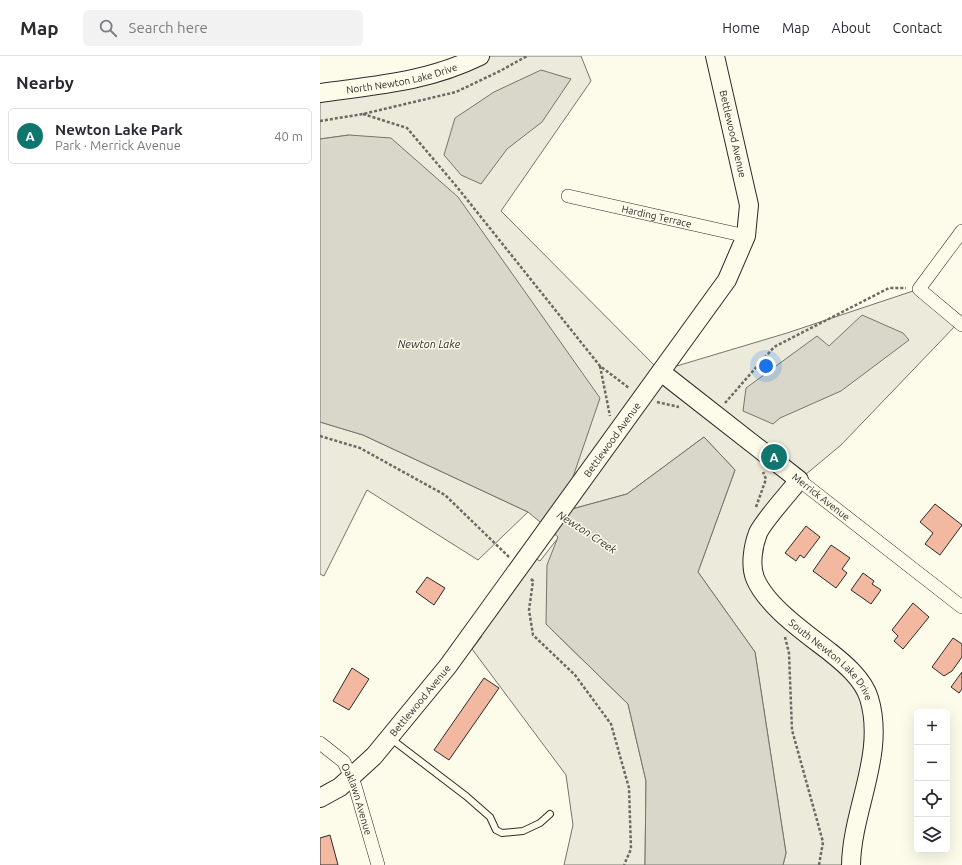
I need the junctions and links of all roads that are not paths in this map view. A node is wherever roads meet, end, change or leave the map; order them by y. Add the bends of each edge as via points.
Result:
1 (480, 56) edge
2 (715, 56) edge
3 (320, 93) edge
4 (568, 196) dead end
5 (962, 231) edge
6 (746, 236) junction
7 (962, 325) edge
8 (660, 372) junction
9 (799, 480) junction
10 (962, 608) edge
11 (389, 737) junction
12 (320, 743) edge
13 (350, 777) junction
14 (320, 798) edge
15 (550, 814) dead end
16 (378, 865) edge
17 (851, 865) edge

1 - 3 street, North Newton Lake Drive via 456,68 424,78
2 - 6 street, Bettlewood Avenue via 749,205
4 - 6 street, Harding Terrace
5 - 7 street via 919,289
6 - 8 street, Bettlewood Avenue via 728,280
8 - 9 street, Merrick Avenue
8 - 11 street, Bettlewood Avenue via 448,666
9 - 10 street, Merrick Avenue
9 - 17 street, South Newton Lake Drive via 759,532 753,552 755,577 787,618 846,664 868,696 874,718 873,749
11 - 13 street, Bettlewood Avenue via 374,756
11 - 15 lane via 466,796 490,817 496,830 502,833 523,831 540,823
12 - 13 street, Oaklawn Avenue via 344,762
13 - 14 street, Bettlewood Avenue
13 - 16 street, Oaklawn Avenue via 355,786

